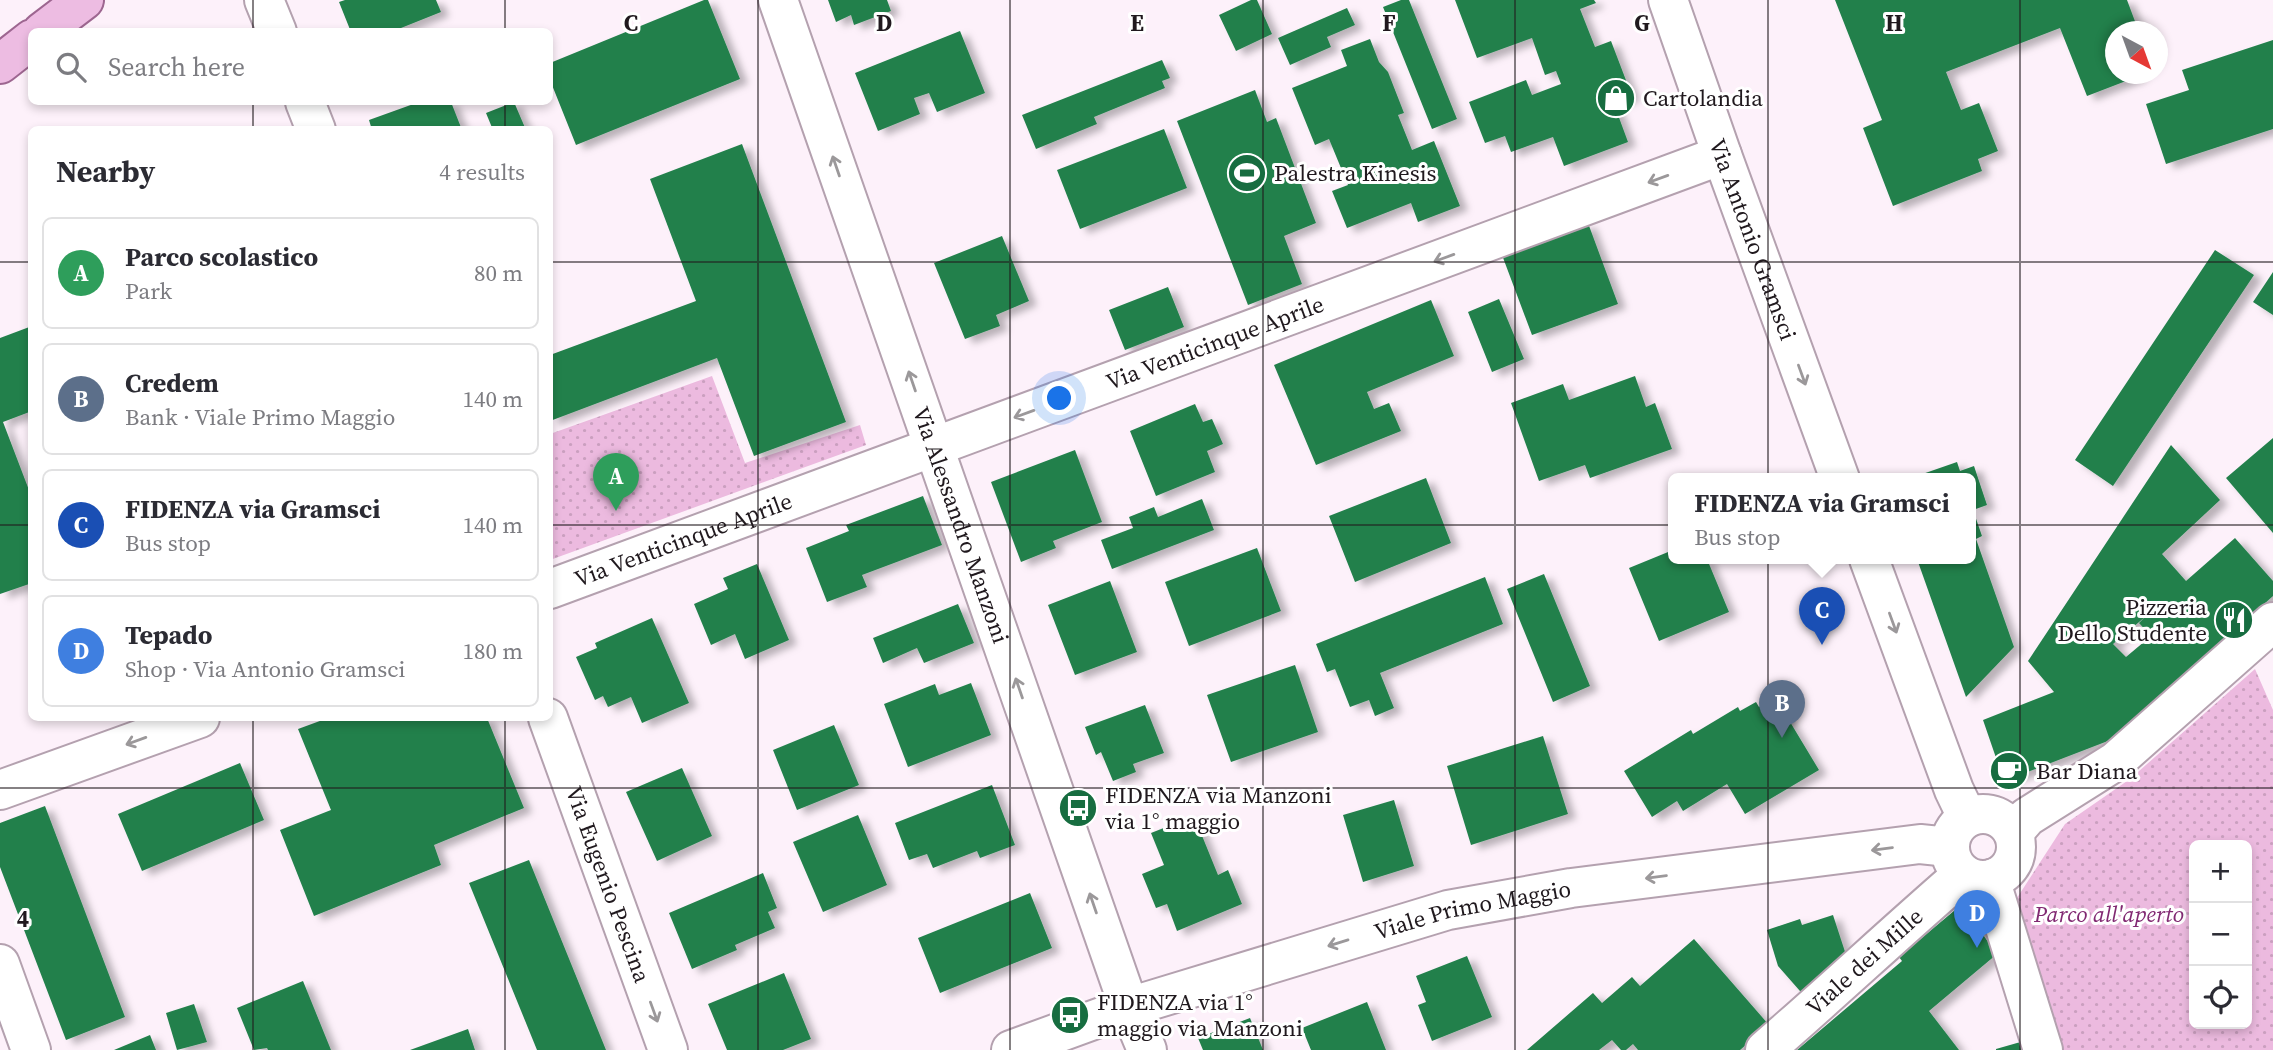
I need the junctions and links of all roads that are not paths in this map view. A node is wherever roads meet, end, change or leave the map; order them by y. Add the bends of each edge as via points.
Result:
1 (84, 0) edge
2 (264, 0) edge
3 (778, 0) edge
4 (1668, 0) edge
5 (46, 28) edge
6 (275, 28) edge
7 (306, 105) edge
8 (314, 126) edge
9 (1722, 155) junction
10 (935, 447) junction
11 (1838, 473) edge
12 (1871, 564) edge
13 (553, 588) edge
14 (2273, 622) edge
15 (192, 721) edge
16 (549, 721) edge
17 (0, 790) edge
18 (2014, 832) junction
19 (1968, 854) junction
20 (0, 964) edge
21 (1129, 1007) junction
22 (31, 1050) edge
23 (668, 1050) edge
24 (1011, 1050) edge
25 (1147, 1050) edge
26 (1765, 1050) edge
27 (2043, 1050) edge

1 - 5 main road
2 - 6 street
10 -> 3 street, Via Alessandro Manzoni
4 - 9 street, Via Antonio Gramsci
7 - 8 street
9 -> 10 street, Via Venticinque Aprile
9 -> 11 street, Via Antonio Gramsci
10 - 13 street, Via Venticinque Aprile
21 -> 10 street, Via Alessandro Manzoni
12 -> 19 street via 1954,790
14 - 18 street via 2116,761 2027,817
15 -> 17 street
16 -> 23 street, Via Eugenio Pescina
18 - 19 street, Viale Primo Maggio via 1994,815 1981,813
18 - 19 street, Viale dei Mille via 2015,859 2007,871
19 -> 21 street, Viale Primo Maggio via 1920,844 1571,888 1448,910
19 - 26 street, Viale dei Mille via 1942,890
19 - 27 street via 1994,892
20 - 22 street
21 - 24 street, Viale Primo Maggio
21 - 25 street, Via Alessandro Manzoni

